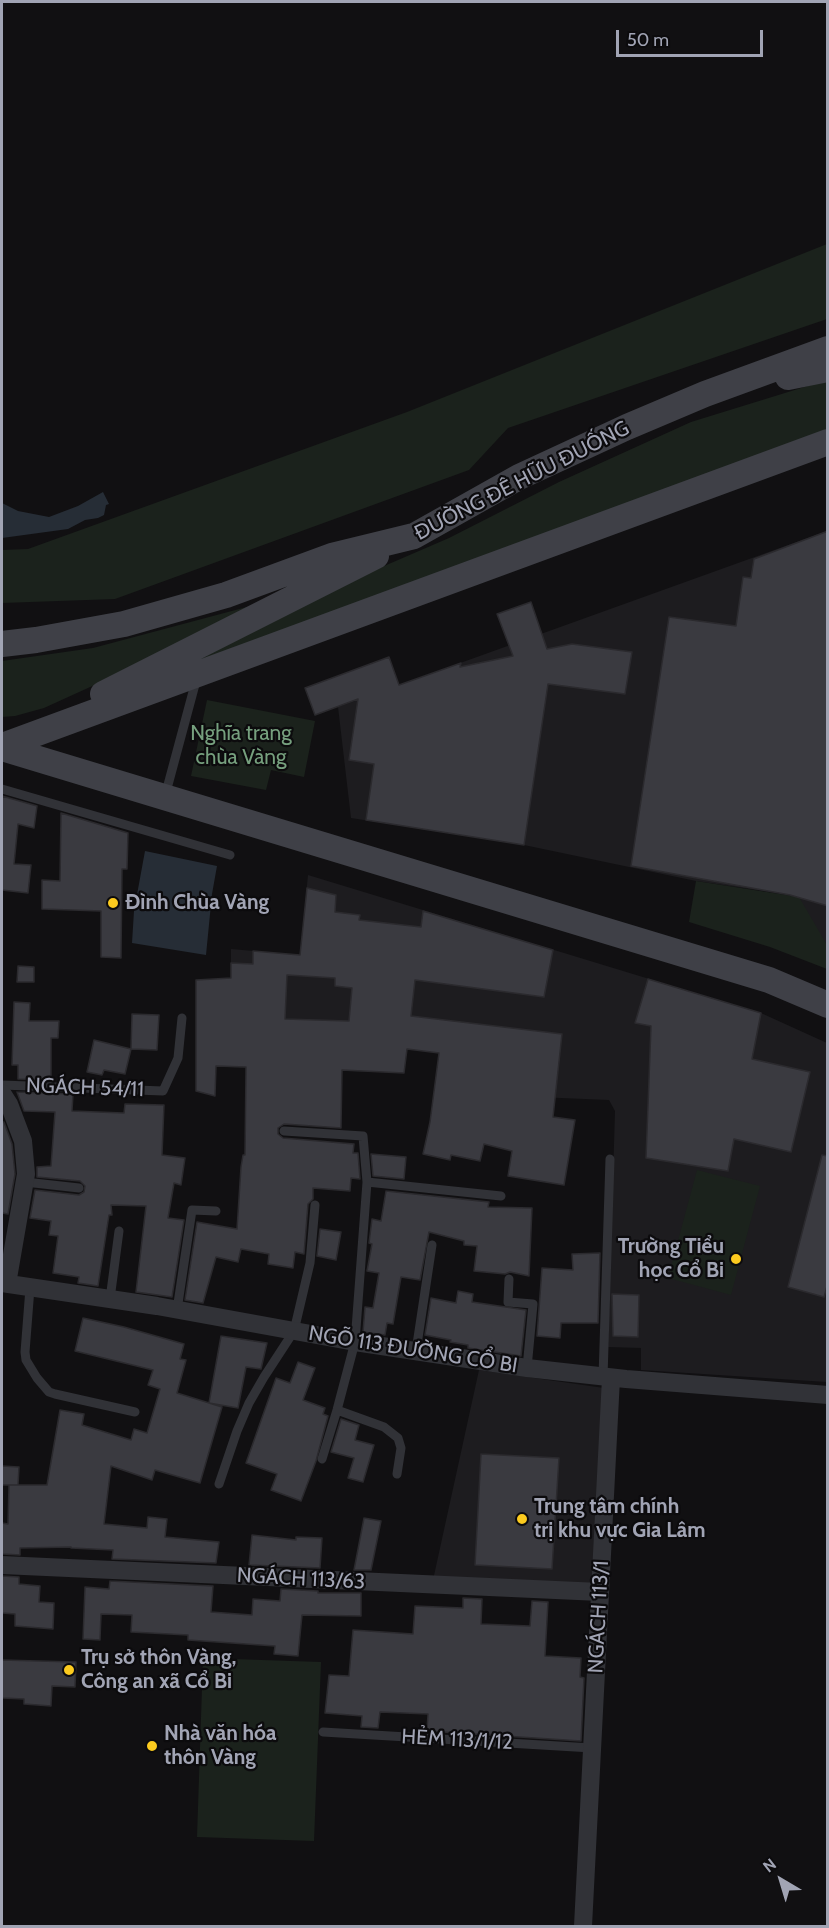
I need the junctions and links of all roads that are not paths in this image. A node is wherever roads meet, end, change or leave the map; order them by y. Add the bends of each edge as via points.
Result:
1 (828, 349) edge
2 (828, 369) edge
3 (705, 394) junction
4 (828, 442) edge
5 (414, 536) junction
6 (2, 644) edge
7 (198, 674) junction
8 (2, 746) edge
9 (2, 789) edge
10 (165, 796) junction
11 (230, 855) dead end
12 (828, 1005) edge
13 (182, 1018) dead end
14 (2, 1085) edge
15 (2, 1093) edge
16 (284, 1131) dead end
17 (610, 1159) dead end
18 (25, 1182) junction
19 (367, 1182) junction
20 (79, 1188) dead end
21 (501, 1196) dead end
22 (315, 1204) dead end
23 (216, 1211) dead end
24 (119, 1231) dead end
25 (432, 1245) dead end
26 (509, 1279) dead end
27 (4, 1284) edge
28 (30, 1288) junction
29 (110, 1299) junction
30 (177, 1310) junction
31 (294, 1331) junction
32 (355, 1341) junction
33 (416, 1351) junction
34 (527, 1368) junction
35 (607, 1378) junction
36 (828, 1395) edge
37 (337, 1410) junction
38 (135, 1412) dead end
39 (322, 1459) dead end
40 (397, 1474) dead end
41 (219, 1484) dead end
42 (2, 1565) edge
43 (600, 1592) junction
44 (323, 1732) dead end
45 (592, 1748) junction
46 (583, 1926) edge

1 - 3 main road, ĐƯỜNG ĐÊ HỮU ĐUỐNG
2 - 3 main road
3 - 5 main road, ĐƯỜNG ĐÊ HỮU ĐUỐNG via 519,477
4 - 7 main road
5 - 6 main road, ĐƯỜNG ĐÊ HỮU ĐUỐNG via 332,556 226,595 124,624
5 - 8 main road
7 - 8 main road
7 - 10 lane
8 - 10 main road
9 - 11 lane
10 - 12 main road via 769,980
13 - 14 lane, NGÁCH 54/11 via 178,1058 164,1091
15 - 18 street via 23,1141
16 - 19 lane via 363,1136
17 - 35 lane
18 - 20 lane
18 - 27 street
19 - 21 lane
19 - 32 lane
22 - 31 lane via 310,1263
23 - 30 lane via 192,1210
24 - 29 lane
25 - 33 lane
26 - 34 lane via 508,1302 533,1304
27 - 28 street, NGÕ 113 ĐƯỜNG CỔ BI
28 - 29 street, NGÕ 113 ĐƯỜNG CỔ BI
28 - 38 lane via 24,1352 37,1378 55,1395
29 - 30 street, NGÕ 113 ĐƯỜNG CỔ BI
30 - 31 street, NGÕ 113 ĐƯỜNG CỔ BI
31 - 32 street, NGÕ 113 ĐƯỜNG CỔ BI
31 - 41 lane via 249,1403
32 - 33 street, NGÕ 113 ĐƯỜNG CỔ BI
32 - 37 lane
33 - 34 street, NGÕ 113 ĐƯỜNG CỔ BI
34 - 35 street, NGÕ 113 ĐƯỜNG CỔ BI
35 - 36 street, NGÕ 113 ĐƯỜNG CỔ BI
35 - 43 street, NGÁCH 113/1
37 - 39 lane
37 - 40 lane via 384,1427 398,1438 401,1448
42 - 43 street, NGÁCH 113/63
43 - 45 street, NGÁCH 113/1
44 - 45 lane, HẺM 113/1/12
45 - 46 street, NGÁCH 113/1

